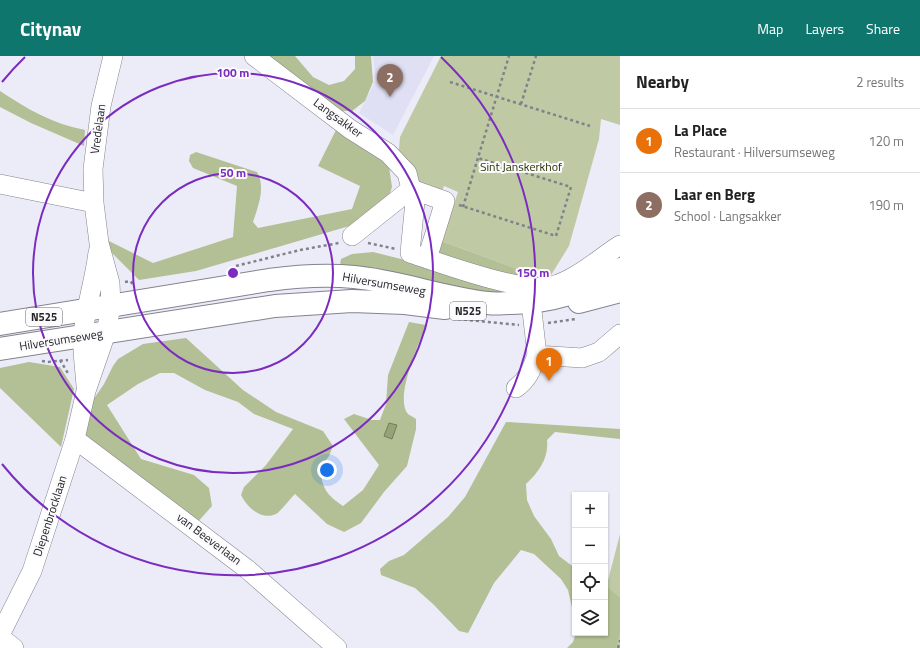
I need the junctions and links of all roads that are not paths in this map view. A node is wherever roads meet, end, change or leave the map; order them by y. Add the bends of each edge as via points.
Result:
1 (113, 56) edge
2 (254, 56) edge
3 (0, 184) edge
4 (414, 190) junction
5 (94, 203) junction
6 (352, 236) dead end
7 (98, 243) junction
8 (620, 245) edge
9 (427, 259) junction
10 (620, 269) edge
11 (620, 291) edge
12 (111, 306) junction
13 (87, 309) junction
14 (533, 314) junction
15 (0, 324) edge
16 (106, 333) junction
17 (620, 334) edge
18 (83, 336) junction
19 (0, 349) edge
20 (537, 355) junction
21 (516, 388) dead end
22 (86, 391) junction
23 (75, 439) junction
24 (0, 636) edge
25 (14, 648) edge
26 (337, 648) edge

1 - 5 street, Vredelaan via 97,128 93,169
2 - 4 street, Langsakker via 350,129 388,153 406,174
3 - 5 street
4 - 6 street
4 - 9 street, Langsakker via 410,253
4 - 9 street via 445,201
5 - 7 street, Vredelaan
7 - 12 street, Vredelaan via 110,284
7 - 13 street, Vredelaan via 95,276
8 - 9 street via 566,281 535,288 512,284
10 - 14 main road, Hilversumseweg / N525 via 579,292 561,297
11 - 14 main road, Hilversumseweg / N525
12 - 13 main road, Hilversumseweg / N525
12 - 14 main road, Hilversumseweg / N525 via 314,274 355,277
12 - 16 street, Diepenbrocklaan
13 - 15 main road, Hilversumseweg / N525
13 - 18 street, Vredelaan
14 - 16 main road, Hilversumseweg / N525 via 461,311 405,303 352,301 275,306
14 - 20 street
16 - 18 main road, Hilversumseweg / N525
16 - 22 street, Diepenbrocklaan
17 - 20 street via 599,352 582,358
18 - 19 main road, Hilversumseweg / N525
18 - 22 street, Diepenbrocklaan
20 - 21 street via 525,381
22 - 23 street, Diepenbrocklaan
23 - 24 street, Diepenbrocklaan via 32,571
23 - 26 street, van Beeverlaan via 247,568
24 - 25 street

